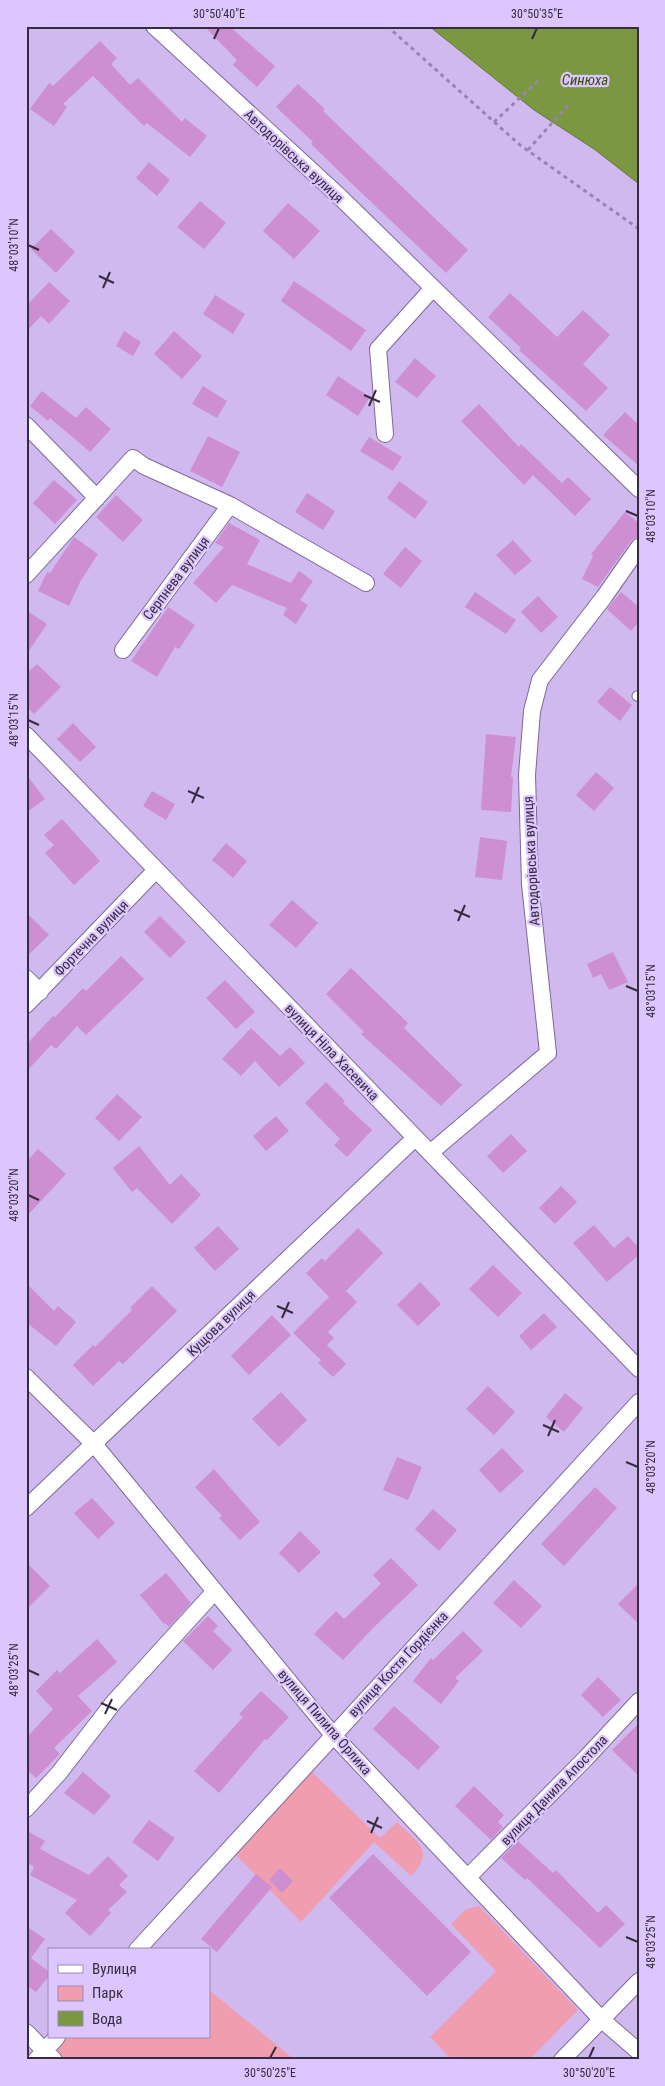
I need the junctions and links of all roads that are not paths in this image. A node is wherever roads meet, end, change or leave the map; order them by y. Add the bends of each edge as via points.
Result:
1 (154, 26) edge
2 (433, 288) junction
3 (26, 425) edge
4 (385, 434) dead end
5 (639, 489) edge
6 (97, 498) junction
7 (230, 506) junction
8 (639, 547) edge
9 (26, 575) edge
10 (366, 583) dead end
11 (123, 650) dead end
12 (26, 735) edge
13 (156, 870) junction
14 (26, 978) edge
15 (40, 992) junction
16 (26, 1006) edge
17 (415, 1138) junction
18 (430, 1153) junction
19 (639, 1369) edge
20 (26, 1377) edge
21 (639, 1402) edge
22 (94, 1444) junction
23 (26, 1508) edge
24 (215, 1591) junction
25 (639, 1701) edge
26 (333, 1735) junction
27 (26, 1809) edge
28 (468, 1877) junction
29 (139, 1948) edge
30 (639, 1981) edge
31 (602, 2019) junction
32 (26, 2032) edge
33 (57, 2038) edge
34 (639, 2052) edge
35 (45, 2057) edge
36 (562, 2060) edge

1 - 2 street, Автодорівська вулиця via 340,197
2 - 4 street via 378,349
2 - 5 street, Автодорівська вулиця
3 - 6 street
6 - 7 street via 133,458
6 - 9 street
7 - 10 street
7 - 11 street, Серпнева вулиця
8 - 18 street, Автодорівська вулиця via 540,680 532,711 527,775 530,884 548,1054
12 - 13 street, вулиця Ніла Хасевича
13 - 15 street, Фортечна вулиця
13 - 17 street, вулиця Ніла Хасевича
14 - 15 street
15 - 16 street, Фортечна вулиця
17 - 18 street, вулиця Ніла Хасевича
17 - 22 street, Кущова вулиця
18 - 19 street, вулиця Ніла Хасевича
20 - 22 street, вулиця Пилипа Орлика
21 - 26 street, вулиця Костя Гордієнка
22 - 23 street, Кущова вулиця
22 - 24 street, вулиця Пилипа Орлика
24 - 26 street, вулиця Пилипа Орлика
24 - 27 street via 114,1702 59,1773
25 - 28 street, вулиця Данила Апостола
26 - 28 street, вулиця Пилипа Орлика
26 - 29 street, вулиця Костя Гордієнка
28 - 31 street, вулиця Пилипа Орлика
30 - 31 street
31 - 34 street, вулиця Пилипа Орлика
31 - 36 street
32 - 35 street
33 - 35 street

